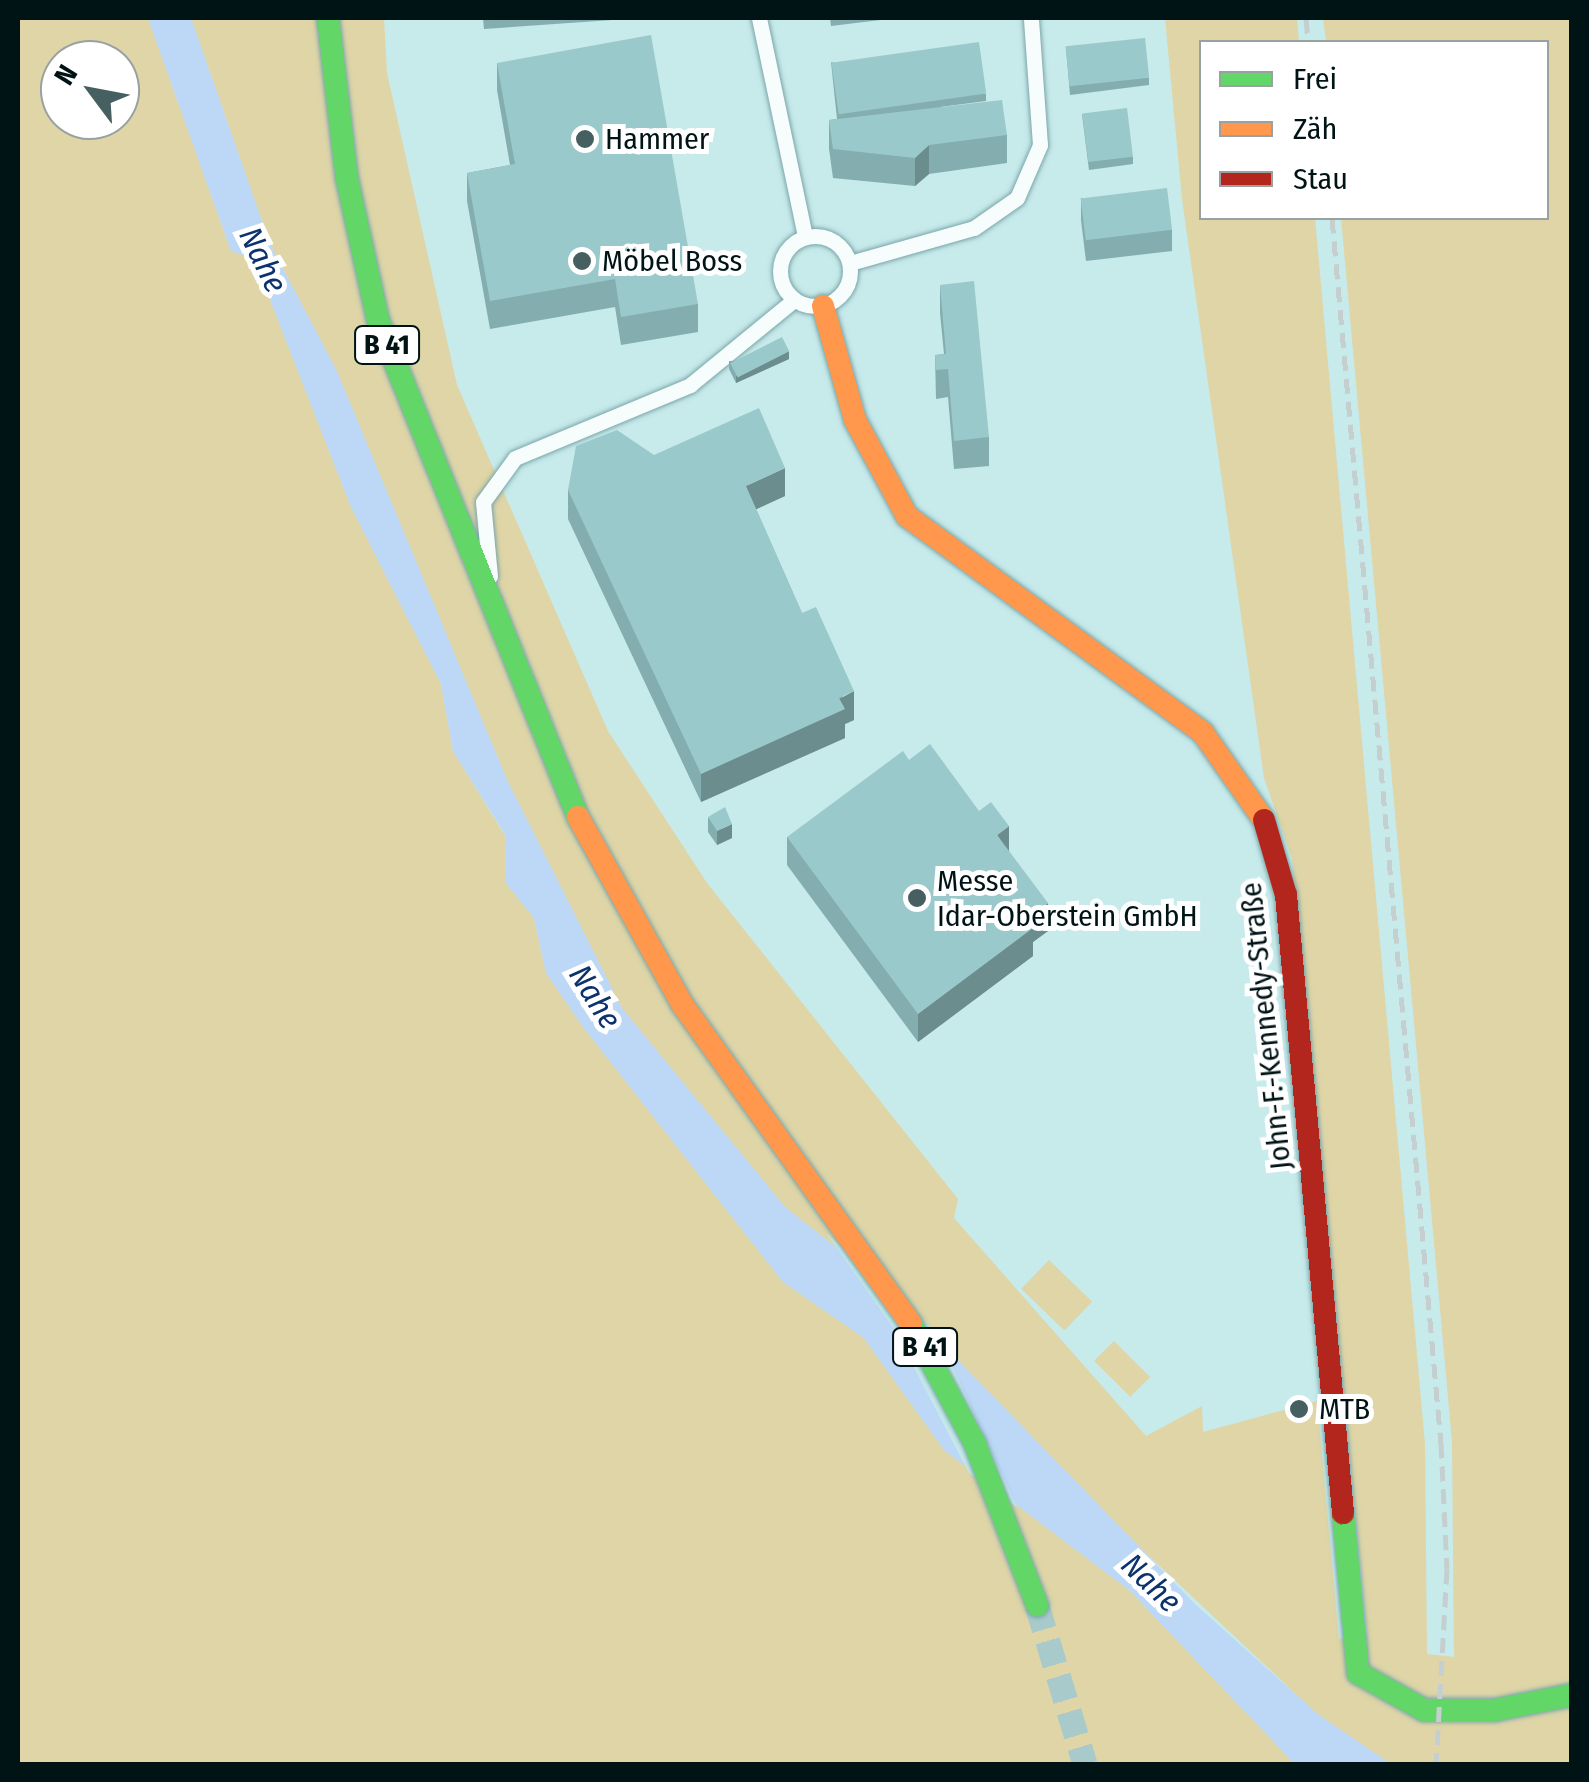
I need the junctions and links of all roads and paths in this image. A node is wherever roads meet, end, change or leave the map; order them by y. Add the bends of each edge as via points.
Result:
1 (328, 18) edge
2 (759, 18) edge
3 (1031, 18) edge
4 (804, 237) junction
5 (850, 263) junction
6 (794, 300) junction
7 (823, 306) junction
8 (509, 656) junction
9 (1037, 1604) tunnel mouth
10 (1572, 1695) edge

1 - 8 street, B 41 via 347,178 378,320
2 - 4 street
3 - 5 street via 1040,145 1017,198 974,228
4 - 5 street via 833,240
4 - 6 street via 780,273
5 - 7 street via 845,290
6 - 7 street
6 - 8 street via 690,385 514,458 496,474 483,502 484,539
7 - 10 street, John-F.-Kennedy-Straße via 854,420 907,516 1203,732 1268,826 1286,895 1352,1652 1376,1689 1424,1710 1495,1710
8 - 9 street, B 41 via 636,934 918,1334 1012,1532

